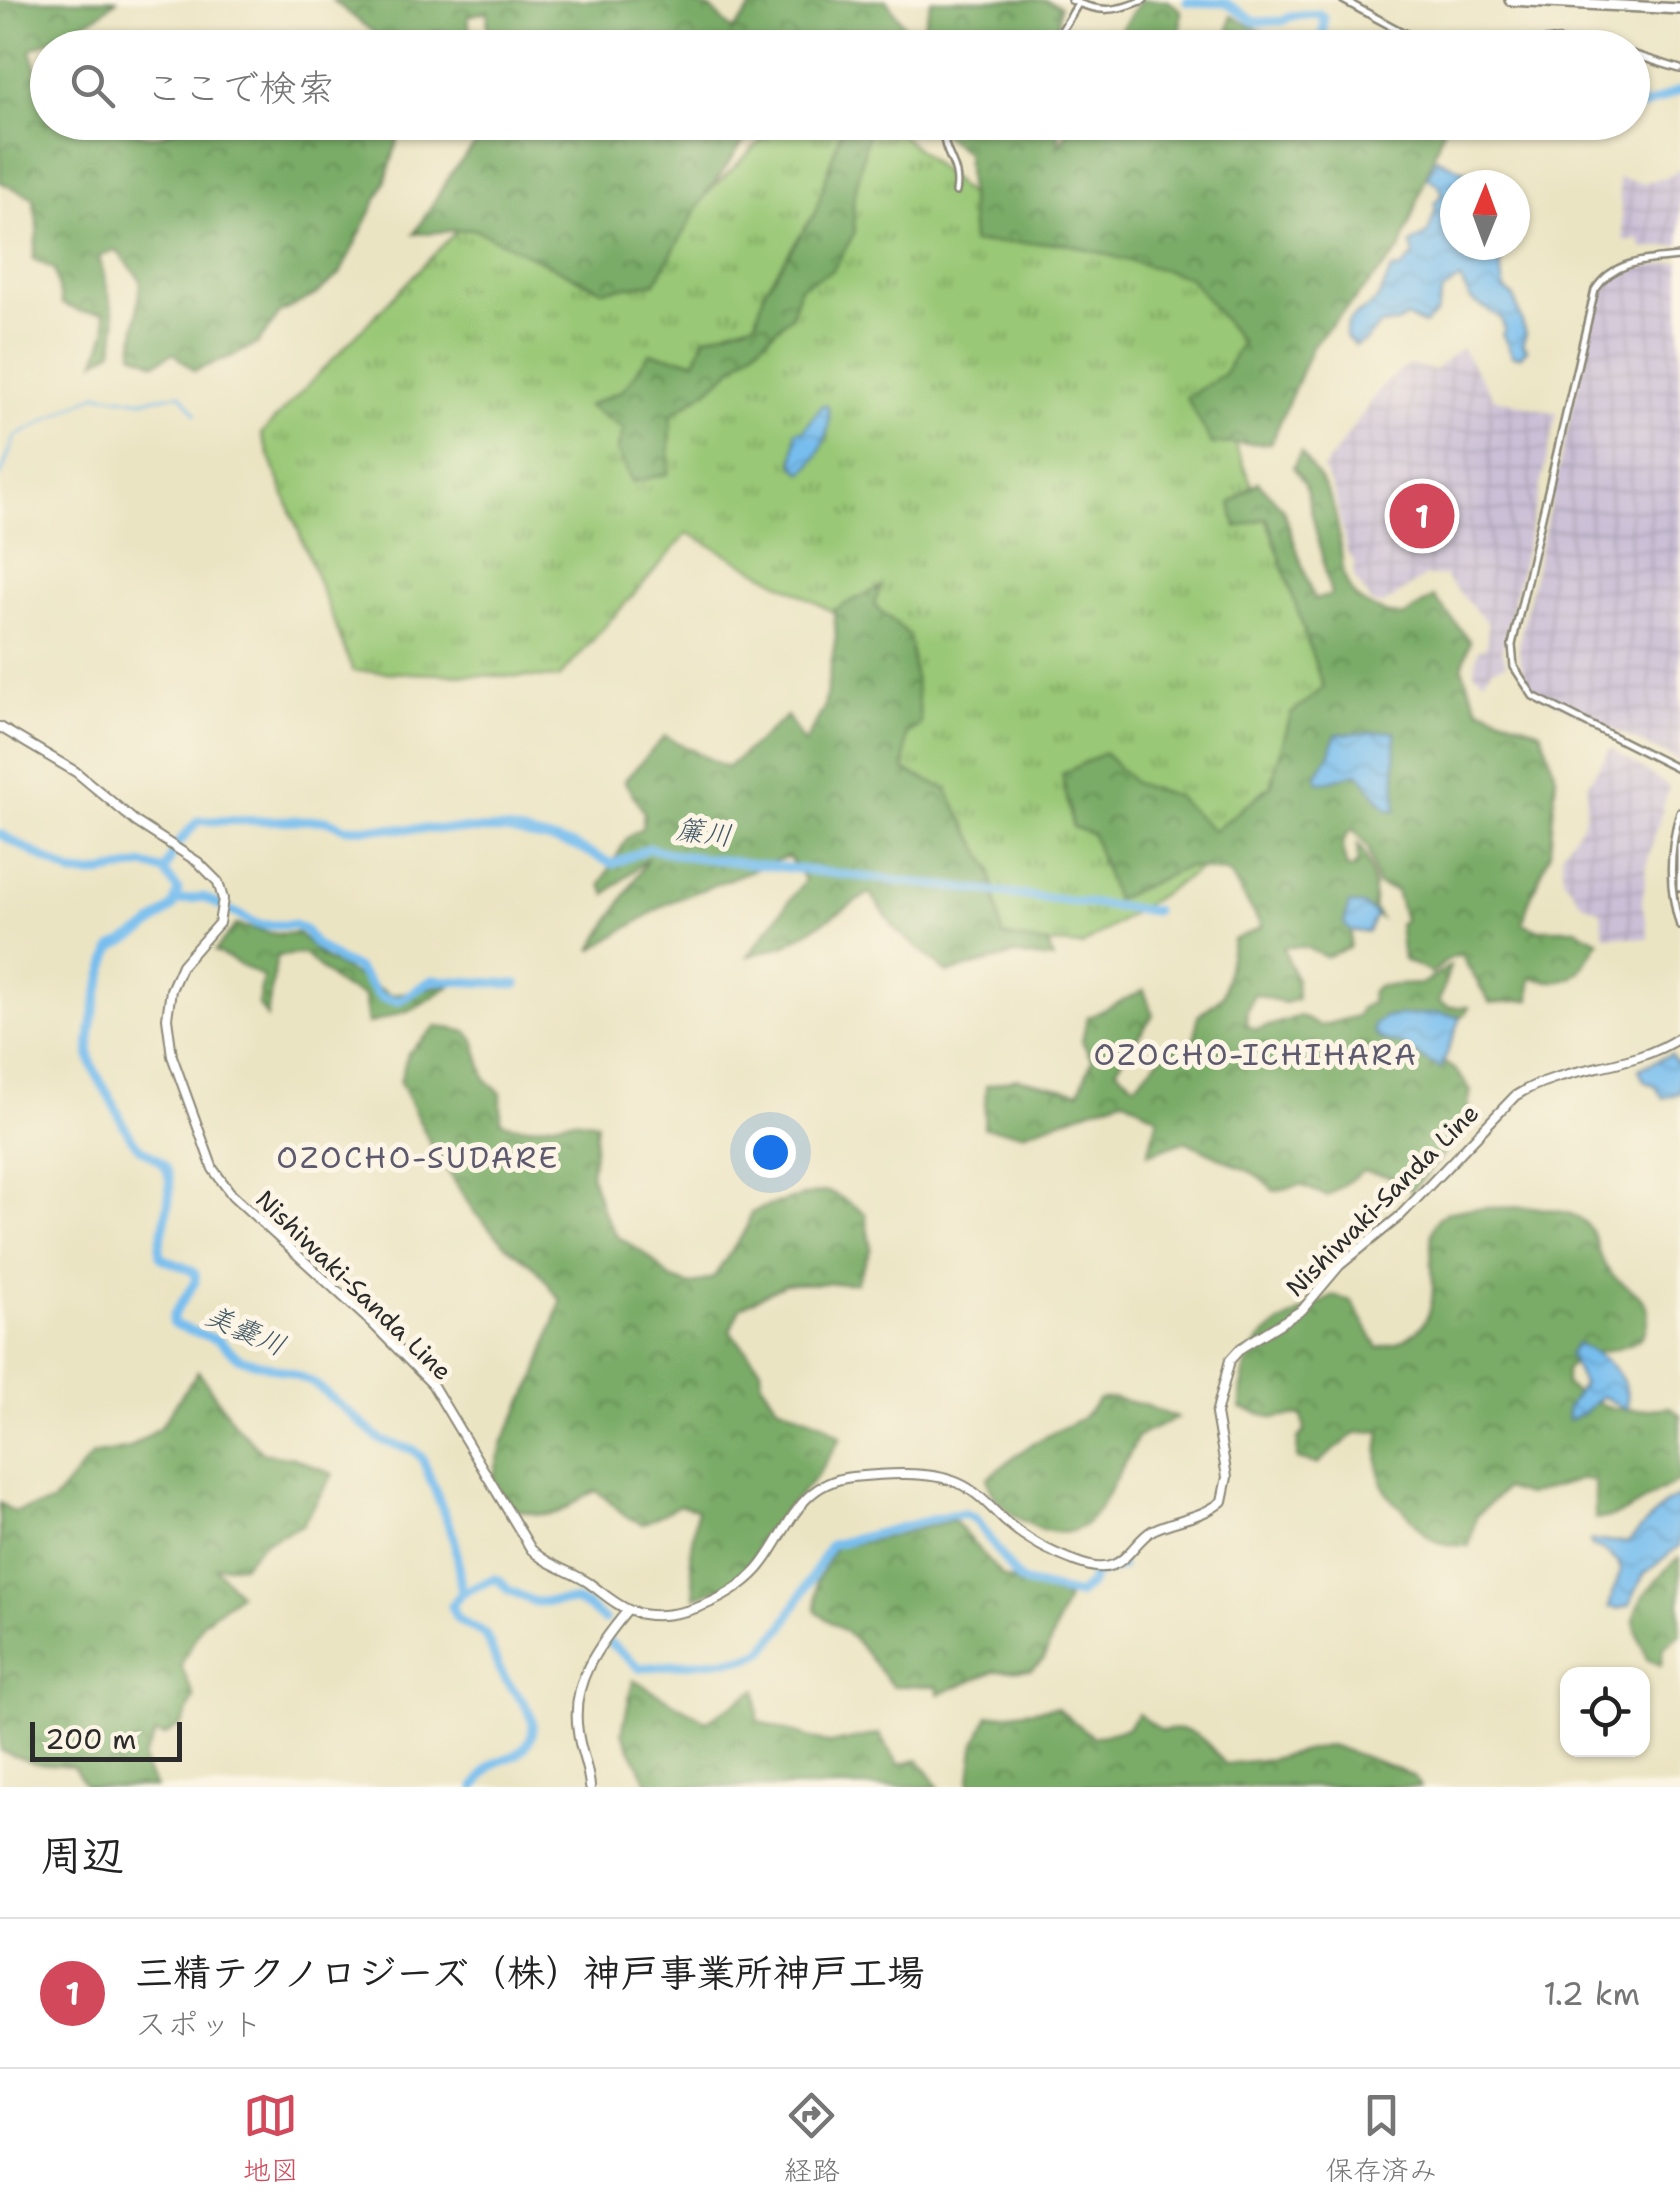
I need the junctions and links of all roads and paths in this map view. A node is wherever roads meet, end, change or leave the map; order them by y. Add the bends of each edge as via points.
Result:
1 (1070, 0) edge
2 (1144, 0) edge
3 (1343, 0) edge
4 (1510, 0) edge
5 (1078, 4) junction
6 (1680, 9) edge
7 (1063, 30) edge
8 (1398, 30) edge
9 (1650, 60) edge
10 (1680, 70) edge
11 (944, 140) edge
12 (956, 192) dead end
13 (1680, 257) edge
14 (0, 727) edge
15 (1680, 770) edge
16 (1680, 812) edge
17 (1680, 846) edge
18 (1680, 888) edge
19 (1680, 926) edge
20 (1680, 1037) edge
21 (628, 1610) junction
22 (590, 1787) edge

1 - 5 street
2 - 5 street via 1108,12
3 - 8 street
4 - 6 highway
5 - 7 street
9 - 10 street
11 - 12 street via 958,170
13 - 15 street via 1617,268 1591,299 1512,645 1514,666 1532,696
14 - 21 main road, Nishiwaki-Sanda Line via 76,772 218,882 219,923 175,977 167,1031 217,1176 432,1384 530,1549
16 - 19 street via 1670,879
17 - 18 street
20 - 21 main road, Nishiwaki-Sanda Line via 1646,1055 1515,1096 1305,1307 1241,1348 1227,1367 1216,1414 1226,1494 1216,1506 1148,1533 1117,1564 1093,1567 1040,1547 955,1481 857,1477 811,1494 757,1571 732,1590 679,1612
21 - 22 main road via 594,1653 579,1692 577,1730

